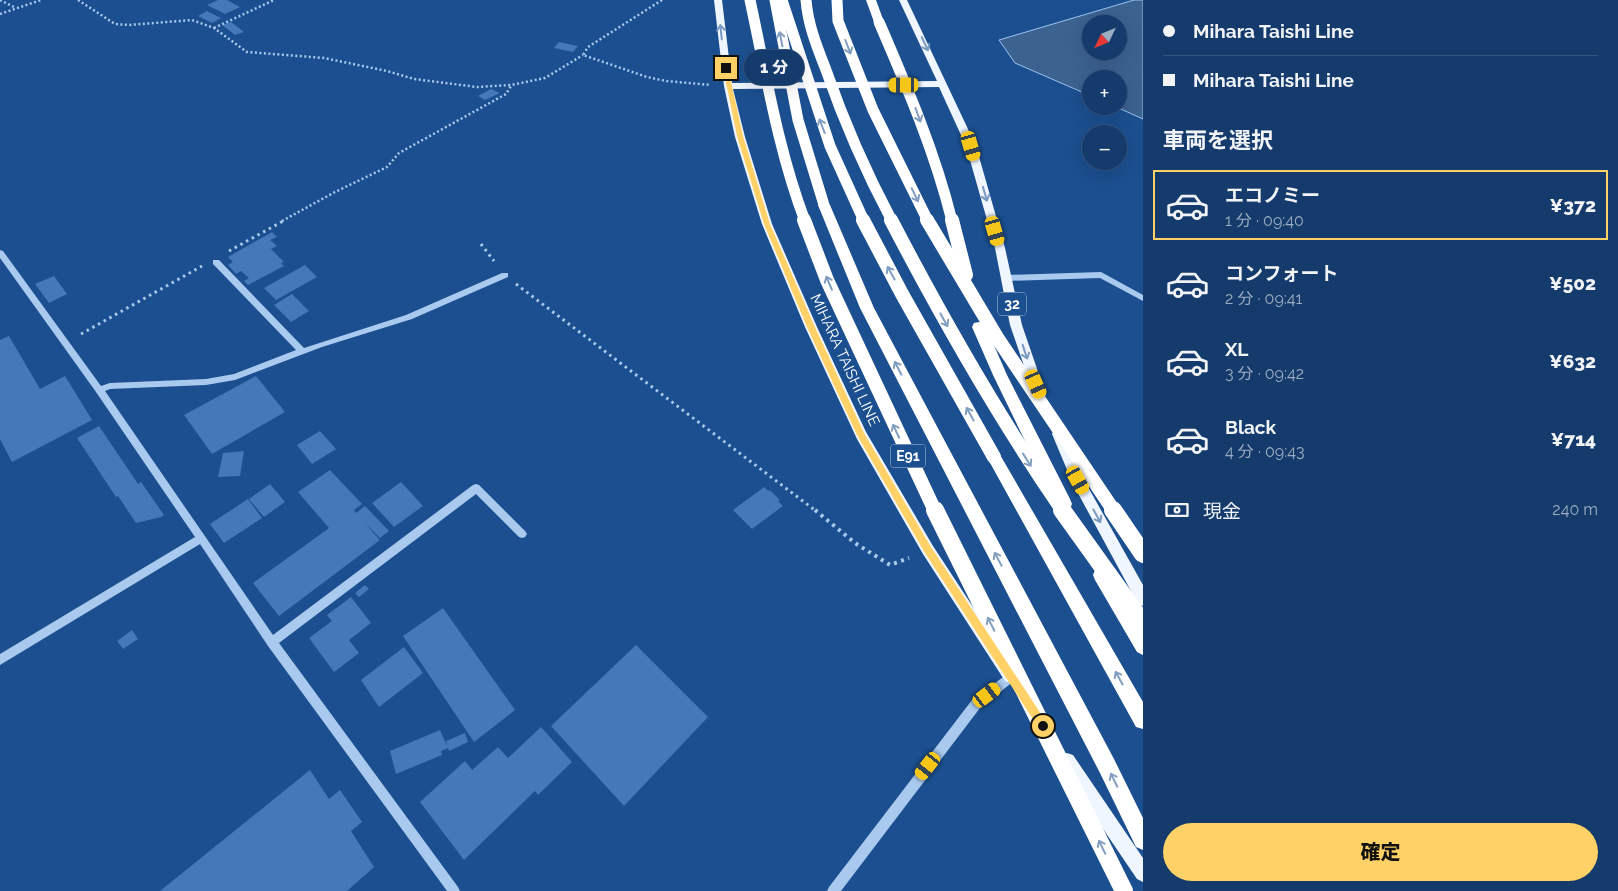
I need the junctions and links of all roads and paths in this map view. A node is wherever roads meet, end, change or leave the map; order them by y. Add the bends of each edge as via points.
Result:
1 (0, 0) edge
2 (41, 0) edge
3 (78, 0) edge
4 (274, 0) edge
5 (662, 0) edge
6 (718, 0) edge
7 (750, 0) edge
8 (775, 0) edge
9 (782, 0) edge
10 (806, 0) edge
11 (837, 0) edge
12 (871, 0) edge
13 (903, 0) edge
14 (16, 8) junction
15 (0, 14) edge
16 (214, 28) junction
17 (583, 55) junction
18 (943, 84) junction
19 (511, 85) junction
20 (728, 86) junction
21 (481, 244) dead end
22 (0, 253) edge
23 (222, 255) dead end
24 (216, 262) dead end
25 (204, 265) dead end
26 (505, 275) junction
27 (1006, 278) junction
28 (1143, 298) edge
29 (65, 342) junction
30 (302, 351) junction
31 (99, 390) junction
32 (522, 534) dead end
33 (200, 539) junction
34 (928, 550) junction
35 (1143, 554) edge
36 (1143, 599) edge
37 (1143, 623) edge
38 (272, 642) junction
39 (1143, 646) edge
40 (0, 660) edge
41 (1010, 677) junction
42 (1143, 720) edge
43 (1143, 840) edge
44 (1143, 873) edge
45 (454, 891) edge
46 (832, 891) edge
47 (1124, 891) edge

1 - 14 path
2 - 14 path
3 - 16 path via 115,24 129,26 192,20
4 - 16 path
5 - 17 path via 588,47
20 -> 6 main road, MIHARA TAISHI LINE
47 -> 7 highway, E91, bridge via 953,549 827,280 798,201 776,124
43 -> 8 highway, E91, bridge via 867,308 824,205 798,120
42 -> 9 highway, bridge via 885,262 821,124
10 -> 37 highway, bridge via 808,20 860,158 928,291 1028,462 1088,551
11 -> 35 highway, bridge via 838,20 873,110 930,226 998,339
12 -> 39 highway, bridge via 916,108 943,184 979,327 1044,466 1116,603
13 -> 18 main road, 32
14 - 15 path
16 - 19 path via 247,52 324,58 414,79 477,87
17 - 19 path via 545,78
17 - 20 path via 666,81
18 - 20 main road
18 -> 27 main road, 32 via 971,146
19 - 23 path via 506,94 398,153 386,167
20 - 34 main road, MIHARA TAISHI LINE via 767,224 811,327 861,435
21 - 26 path
22 - 29 street
24 - 30 street
25 - 29 path
26 - 30 street via 409,317
26 - 34 path via 802,499 855,543 890,566
27 - 28 street via 1101,275
27 -> 36 main road, 32 via 1016,326 1036,384 1078,480
29 - 31 street
30 - 31 street via 235,377 206,382 110,386
31 - 33 street
32 - 38 street via 476,488
33 - 38 street
33 - 40 street
34 - 41 main road, MIHARA TAISHI LINE
38 - 45 street
41 - 44 main road, MIHARA TAISHI LINE
41 - 46 street via 976,704

